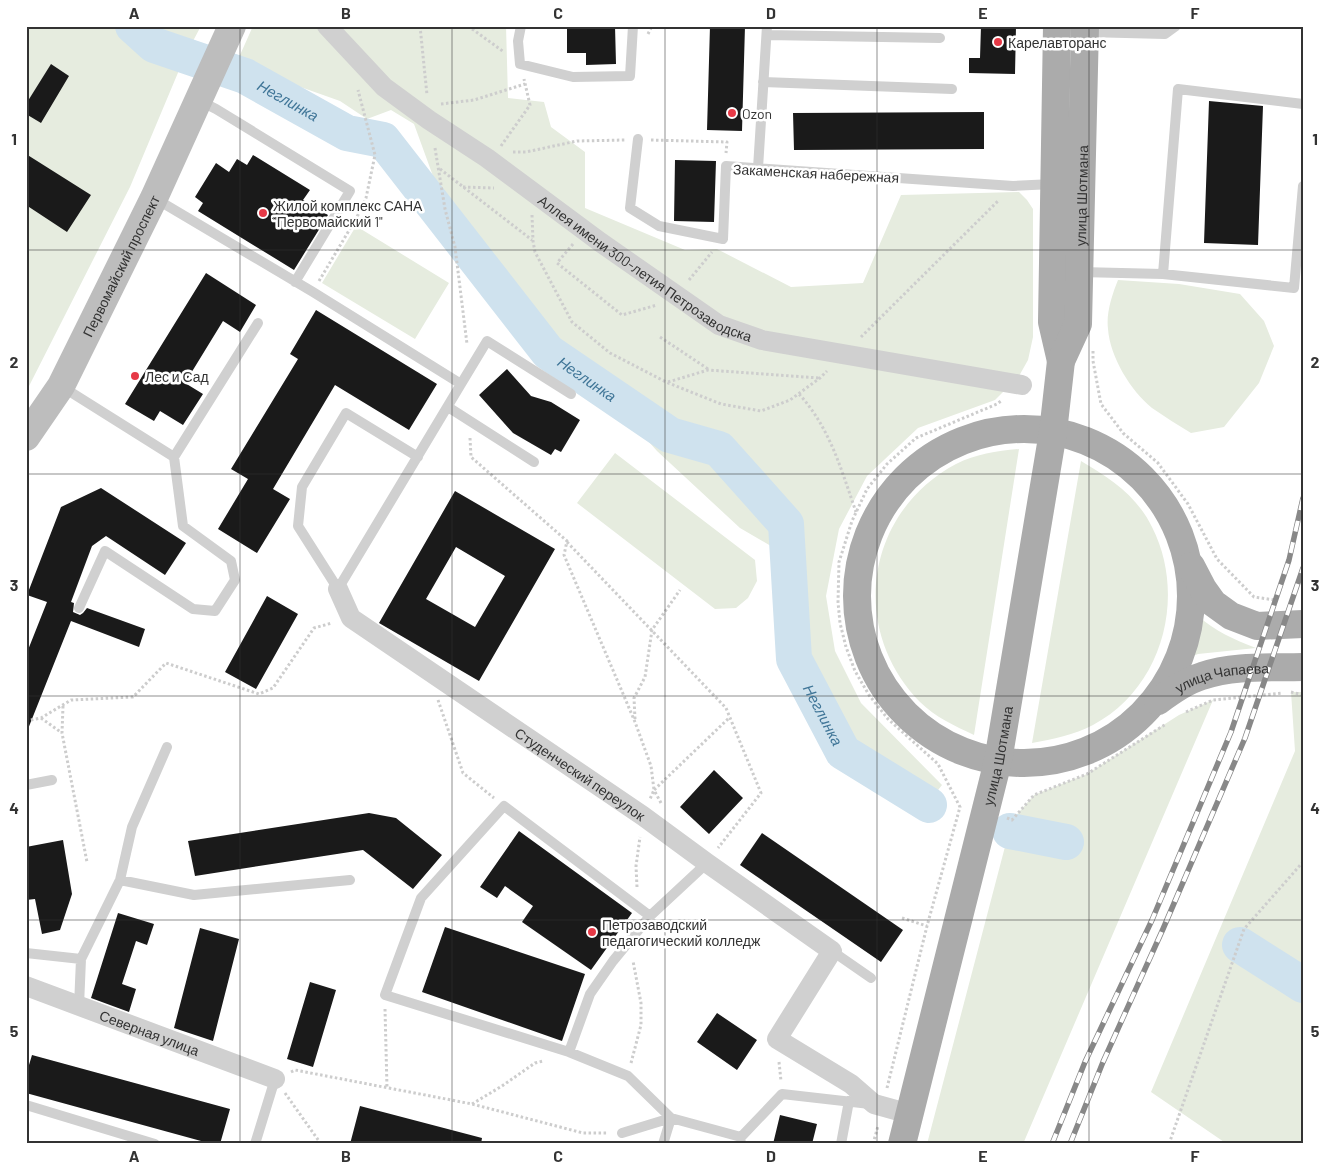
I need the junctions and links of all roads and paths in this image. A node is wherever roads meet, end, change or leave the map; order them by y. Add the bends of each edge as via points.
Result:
1 (232, 26) edge
2 (327, 26) edge
3 (468, 26) edge
4 (520, 26) edge
5 (632, 26) edge
6 (1057, 26) edge
7 (1176, 26) edge
8 (1085, 29) edge
9 (767, 31) edge
10 (940, 38) dead end
11 (520, 64) junction
12 (763, 82) junction
13 (525, 84) junction
14 (952, 89) dead end
15 (201, 95) junction
16 (1303, 104) edge
17 (436, 105) dead end
18 (367, 119) dead end
19 (638, 139) junction
20 (492, 155) junction
21 (726, 166) junction
22 (758, 168) junction
23 (440, 169) dead end
24 (1054, 184) junction
25 (1303, 186) edge
26 (154, 198) junction
27 (445, 208) dead end
28 (584, 230) junction
29 (532, 241) dead end
30 (1080, 272) junction
31 (1163, 274) junction
32 (295, 282) junction
33 (313, 292) junction
34 (676, 295) junction
35 (258, 323) dead end
36 (660, 337) dead end
37 (1093, 348) dead end
38 (1061, 361) junction
39 (470, 370) junction
40 (708, 370) junction
41 (820, 378) dead end
42 (666, 382) dead end
43 (462, 384) junction
44 (1022, 385) joint
45 (60, 386) junction
46 (571, 394) dead end
47 (799, 394) dead end
48 (448, 407) junction
49 (468, 419) junction
50 (1053, 432) junction
51 (26, 437) edge
52 (174, 457) junction
53 (418, 457) junction
54 (534, 462) dead end
55 (856, 513) junction
56 (567, 541) junction
57 (1187, 558) junction
58 (338, 589) junction
59 (680, 590) dead end
60 (1282, 601) dead end
61 (79, 608) dead end
62 (351, 618) junction
63 (1303, 624) edge
64 (652, 630) junction
65 (1303, 667) edge
66 (427, 669) junction
67 (1303, 696) edge
68 (63, 706) junction
69 (1160, 714) junction
70 (1179, 715) dead end
71 (730, 717) junction
72 (41, 718) junction
73 (26, 721) edge
74 (636, 722) junction
75 (62, 733) junction
76 (168, 748) dead end
77 (998, 761) junction
78 (52, 780) dead end
79 (26, 784) edge
80 (654, 790) junction
81 (504, 806) junction
82 (643, 816) junction
83 (1012, 820) dead end
84 (87, 862) dead end
85 (1303, 862) edge
86 (707, 863) junction
87 (120, 880) junction
88 (350, 880) dead end
89 (646, 913) junction
90 (902, 918) dead end
91 (927, 926) junction
92 (630, 940) junction
93 (832, 950) junction
94 (26, 953) edge
95 (81, 958) junction
96 (871, 978) dead end
97 (26, 986) edge
98 (385, 995) junction
99 (79, 1006) junction
100 (569, 1052) junction
101 (628, 1076) junction
102 (275, 1079) junction
103 (387, 1088) junction
104 (849, 1102) junction
105 (472, 1104) junction
106 (26, 1105) edge
107 (878, 1106) junction
108 (910, 1114) junction
109 (671, 1118) junction
110 (622, 1133) joint
111 (741, 1141) edge
112 (155, 1144) edge
113 (255, 1144) edge
114 (321, 1144) edge
115 (663, 1144) edge
116 (841, 1144) edge
117 (873, 1144) edge
118 (902, 1144) edge
119 (1169, 1144) edge

1 - 15 street, Первомайский проспект
2 - 20 street, Аллея имени 300-летия Петрозаводска via 384,87 429,120
3 - 11 path
4 - 11 lane
5 - 11 lane via 630,76 573,77
6 - 24 main road, улица Шотмана
7 - 8 lane via 1165,34
8 - 30 main road, улица Шотмана
9 - 10 lane
9 - 12 lane
11 - 13 path
12 - 14 lane
12 - 22 lane
13 - 17 path via 474,100
13 - 20 path via 530,105
15 - 26 street, Первомайский проспект
15 - 32 lane via 216,109 350,191
16 - 31 lane via 1178,89
18 - 33 path via 375,154 363,204
19 - 20 path via 577,141 526,152
19 - 21 path via 727,142
19 - 21 lane, Закаменская набережная via 630,208 659,226 723,239
20 - 28 street, Аллея имени 300-летия Петрозаводска
21 - 22 lane, Закаменская набережная
22 - 24 lane, Закаменская набережная via 1013,186
23 - 29 path
24 - 38 main road, улица Шотмана via 1052,322
25 - 31 lane via 1294,288
26 - 32 lane
26 - 45 street, Первомайский проспект
27 - 39 path via 455,246
28 - 34 street, Аллея имени 300-летия Петрозаводска
28 - 34 path via 557,263 622,314 659,305
30 - 31 lane
30 - 38 main road, улица Шотмана via 1078,324
32 - 33 lane
33 - 43 lane
34 - 44 street, Аллея имени 300-летия Петрозаводска via 719,325 762,340
35 - 52 lane
36 - 40 path
37 - 60 path via 1092,361 1101,404 1123,433 1158,463 1188,504 1216,559 1254,597
38 - 50 main road, улица Шотмана
39 - 43 lane
39 - 46 lane via 487,341
40 - 41 path
40 - 42 path
43 - 48 lane
44 - 55 path via 997,404 916,438 887,464 867,489
45 - 51 street, Первомайский проспект
45 - 52 lane
47 - 55 path via 814,410 834,448
48 - 49 lane
48 - 53 lane
49 - 54 lane
49 - 56 path via 471,456
50 - 57 main road via 1106,450 1149,485 1170,515
50 - 77 main road, улица Шотмана
50 - 77 main road via 1024,429 988,433 953,445 928,459 906,478 883,507 872,526 859,568 857,590 862,634 868,655 889,694 908,716 937,738 977,756
52 - 61 lane via 183,526 231,561 235,580 215,612 193,609 105,551
53 - 58 lane
53 - 58 lane via 346,413 302,487 298,526
55 - 91 path via 839,562 838,602 846,647 869,696 888,719 938,764 960,807
56 - 64 path
56 - 74 path via 564,555
57 - 63 main road via 1214,604 1231,616 1257,626
57 - 69 main road via 1191,603 1189,626 1174,670 1163,689
58 - 62 street
59 - 64 path
62 - 66 street, Студенческий переулок
62 - 68 path via 314,628 273,688 259,694 166,663 133,697 71,700
64 - 71 path via 726,708
64 - 74 path via 644,677 634,698
65 - 69 main road, улица Чапаева via 1239,668 1202,676 1179,686
66 - 81 path via 463,773
66 - 82 street, Студенческий переулок
67 - 70 path via 1291,692 1214,700
68 - 72 path
68 - 75 path
69 - 77 main road via 1129,726 1106,742 1081,753 1026,763
69 - 83 path via 1087,774 1034,795
71 - 80 path
71 - 86 path via 761,793
72 - 73 path
72 - 75 path
74 - 80 path via 651,766
75 - 84 path
76 - 87 lane via 132,827
77 - 108 main road, улица Шотмана
78 - 79 lane
80 - 82 path
81 - 89 lane
81 - 98 lane via 421,898
82 - 86 street, Студенческий переулок
82 - 89 path via 636,866 637,890
85 - 119 path via 1244,929
86 - 89 lane
86 - 93 street, Студенческий переулок
87 - 88 lane via 194,895
87 - 95 lane
89 - 92 lane
90 - 91 path
91 - 107 path
92 - 100 lane via 590,994
92 - 101 path via 641,1003 641,1025
93 - 96 lane
93 - 107 street via 777,1039 851,1084
94 - 95 lane
95 - 99 lane
97 - 99 street, Северная улица
98 - 100 lane
98 - 103 path
99 - 102 street, Северная улица
100 - 101 lane
100 - 105 path via 535,1063
101 - 109 lane
102 - 103 path via 295,1070
102 - 113 lane
102 - 114 path
103 - 105 path
104 - 107 lane
104 - 111 lane via 782,1094
104 - 116 lane
105 - 110 path via 583,1132
106 - 112 lane
107 - 108 street
107 - 117 path
108 - 118 main road, улица Шотмана
109 - 110 lane
109 - 111 lane
109 - 115 lane

